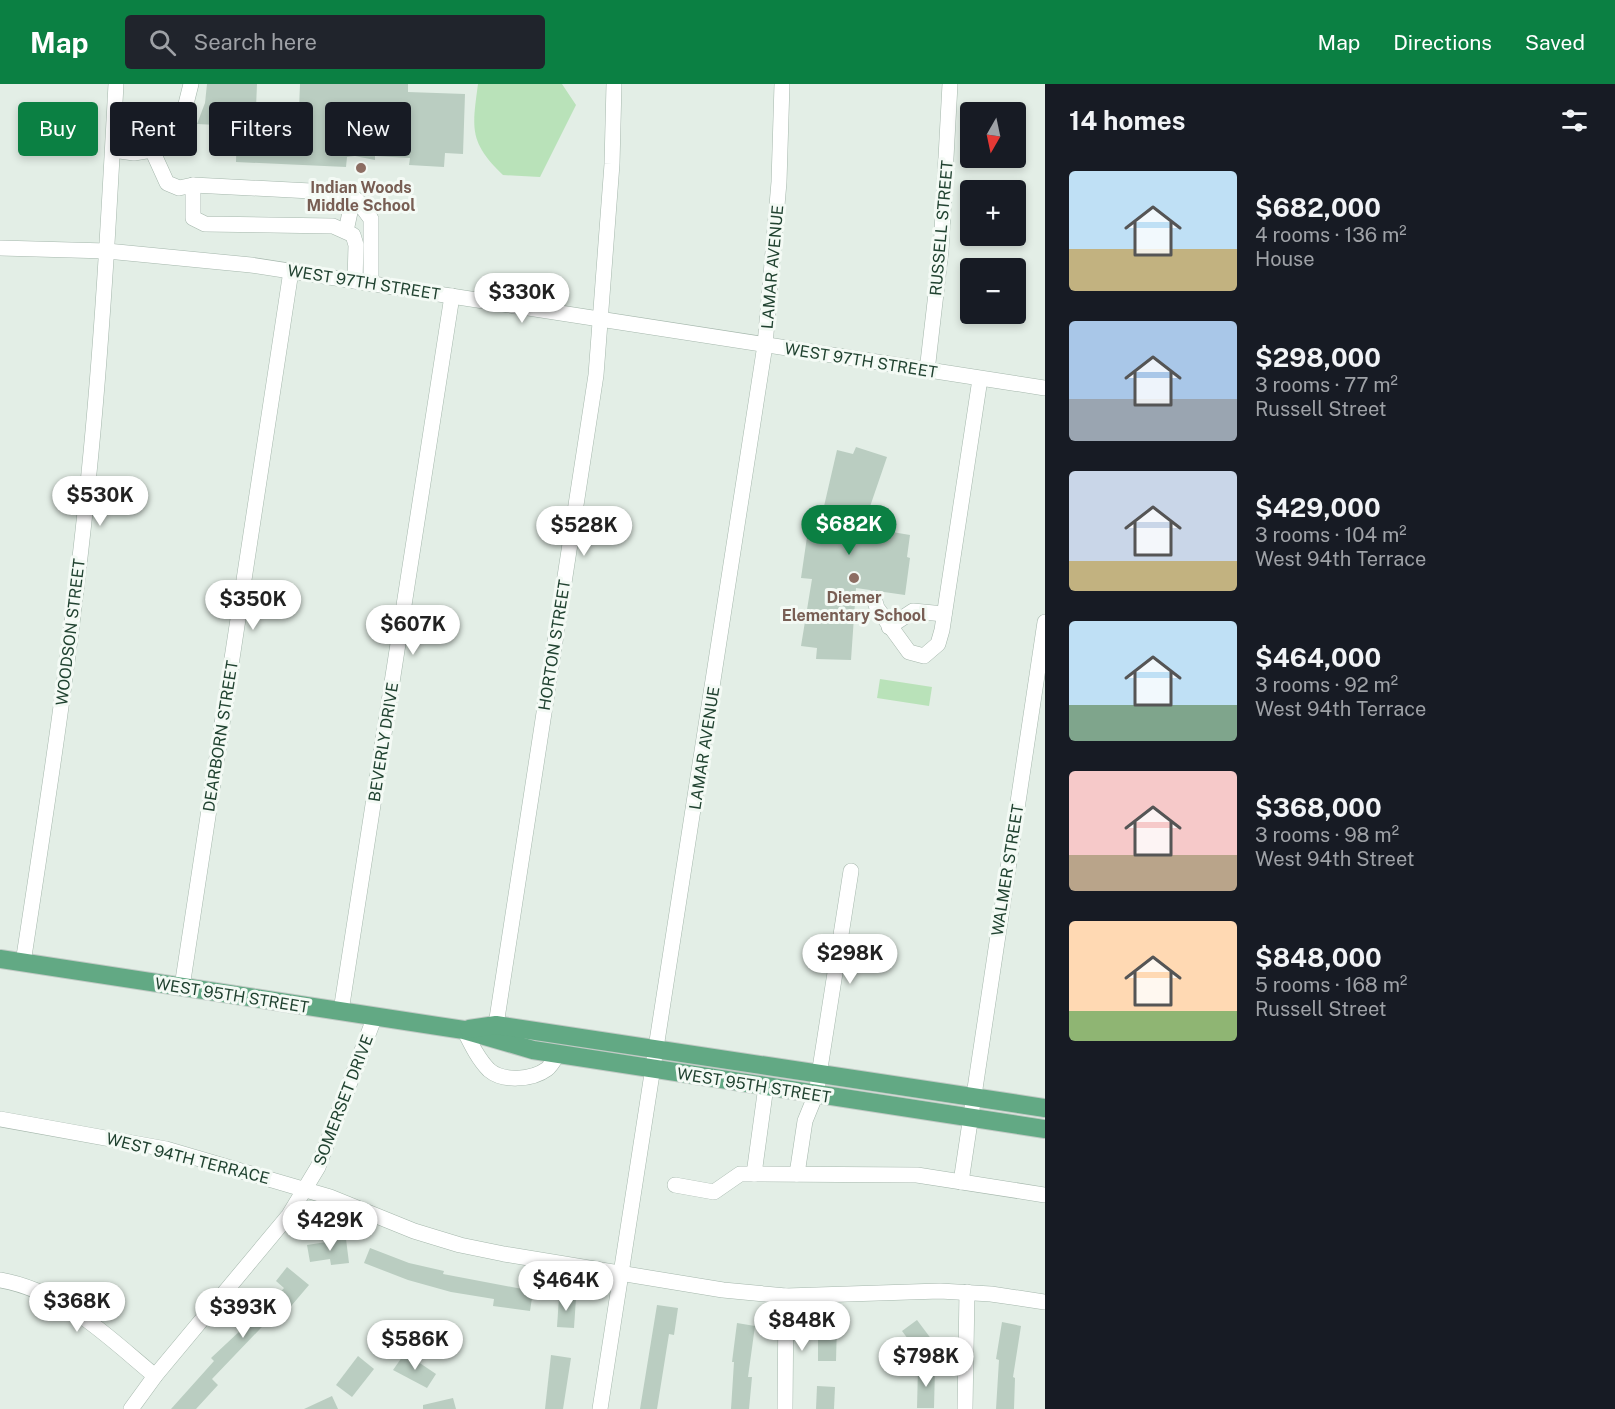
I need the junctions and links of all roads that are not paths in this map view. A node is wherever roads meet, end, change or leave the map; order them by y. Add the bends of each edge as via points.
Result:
1 (116, 84) edge
2 (191, 84) edge
3 (614, 84) edge
4 (782, 84) edge
5 (950, 84) edge
6 (115, 102) edge
7 (188, 102) edge
8 (113, 156) edge
9 (155, 156) edge
10 (192, 185) junction
11 (353, 198) junction
12 (346, 231) junction
13 (0, 248) edge
14 (107, 251) junction
15 (291, 271) junction
16 (355, 281) junction
17 (371, 283) junction
18 (452, 296) junction
19 (600, 320) junction
20 (765, 345) junction
21 (927, 371) junction
22 (980, 379) junction
23 (1045, 388) edge
24 (874, 598) dead end
25 (944, 614) junction
26 (1045, 622) edge
27 (890, 627) junction
28 (851, 871) dead end
29 (0, 959) edge
30 (23, 963) junction
31 (182, 987) junction
32 (341, 1011) junction
33 (375, 1016) junction
34 (496, 1025) junction
35 (464, 1030) junction
36 (657, 1048) junction
37 (558, 1054) junction
38 (654, 1070) junction
39 (819, 1073) junction
40 (766, 1086) junction
41 (816, 1094) junction
42 (973, 1097) junction
43 (1045, 1108) edge
44 (969, 1118) junction
45 (0, 1119) edge
46 (1045, 1129) edge
47 (754, 1174) junction
48 (797, 1174) junction
49 (961, 1182) junction
50 (675, 1185) dead end
51 (304, 1189) junction
52 (1045, 1195) edge
53 (622, 1274) junction
54 (0, 1280) edge
55 (967, 1292) junction
56 (786, 1296) junction
57 (1045, 1302) edge
58 (155, 1376) junction
59 (131, 1409) edge
60 (600, 1409) edge
61 (785, 1409) edge
62 (965, 1409) edge

1 - 6 street, WOODSON STREET
2 - 7 street
3 - 19 street, HORTON STREET
4 - 20 street, LAMAR AVENUE via 779,182
5 - 21 street, RUSSELL STREET via 941,250
8 - 14 street, WOODSON STREET
9 - 10 street via 167,183 179,188
10 - 11 street via 311,191
10 - 12 street via 193,218 205,224 333,226
11 - 12 street
11 - 17 street via 371,219
12 - 16 street via 357,245
13 - 14 street, WEST 97TH STREET
14 - 15 street, WEST 97TH STREET
14 - 30 street, WOODSON STREET via 74,608
15 - 16 street, WEST 97TH STREET
15 - 31 street, DEARBORN STREET
16 - 17 street, WEST 97TH STREET
17 - 18 street, WEST 97TH STREET
18 - 19 street, WEST 97TH STREET
18 - 32 street, BEVERLY DRIVE
19 - 20 street, WEST 97TH STREET
19 - 34 street, HORTON STREET via 596,375
20 - 21 street, WEST 97TH STREET
20 - 36 street, LAMAR AVENUE
21 - 22 street, WEST 97TH STREET
22 - 23 street, WEST 97TH STREET
22 - 25 street
24 - 27 street
25 - 27 street via 913,611
25 - 27 street via 938,644 924,656 909,652
26 - 42 street, WALMER STREET
28 - 39 street
29 - 30 main road, WEST 95TH STREET
30 - 31 main road, WEST 95TH STREET
31 - 32 main road, WEST 95TH STREET
32 - 33 main road, WEST 95TH STREET
33 - 35 main road, WEST 95TH STREET
33 - 51 street, SOMERSET DRIVE via 318,1167
34 - 35 main road, WEST 95TH STREET
34 - 36 main road, WEST 95TH STREET
35 - 37 main road, WEST 95TH STREET
35 - 37 street via 478,1057 491,1071 509,1078 531,1077 548,1069
36 - 38 street, LAMAR AVENUE
36 - 39 main road, WEST 95TH STREET
37 - 38 main road, WEST 95TH STREET
38 - 40 main road, WEST 95TH STREET
38 - 53 street, LAMAR AVENUE
39 - 41 street
39 - 42 main road, WEST 95TH STREET
40 - 41 main road, WEST 95TH STREET
40 - 47 street
41 - 44 main road, WEST 95TH STREET
41 - 48 street via 805,1121
42 - 43 main road, WEST 95TH STREET
42 - 44 street, WALMER STREET
44 - 46 main road, WEST 95TH STREET
44 - 49 street, WALMER STREET
45 - 51 street, WEST 94TH TERRACE via 166,1149
47 - 48 street
47 - 50 street via 740,1174 714,1192
48 - 49 street via 917,1175
49 - 52 street
51 - 53 street, WEST 94TH TERRACE via 460,1245
51 - 58 street, SOMERSET DRIVE via 288,1215
53 - 56 street, WEST 94TH TERRACE
53 - 60 street, LAMAR AVENUE
54 - 58 street via 43,1292 68,1306
55 - 56 street, WEST 94TH TERRACE
55 - 57 street, WEST 94TH TERRACE
55 - 62 street
56 - 61 street
58 - 59 street, SOMERSET DRIVE

